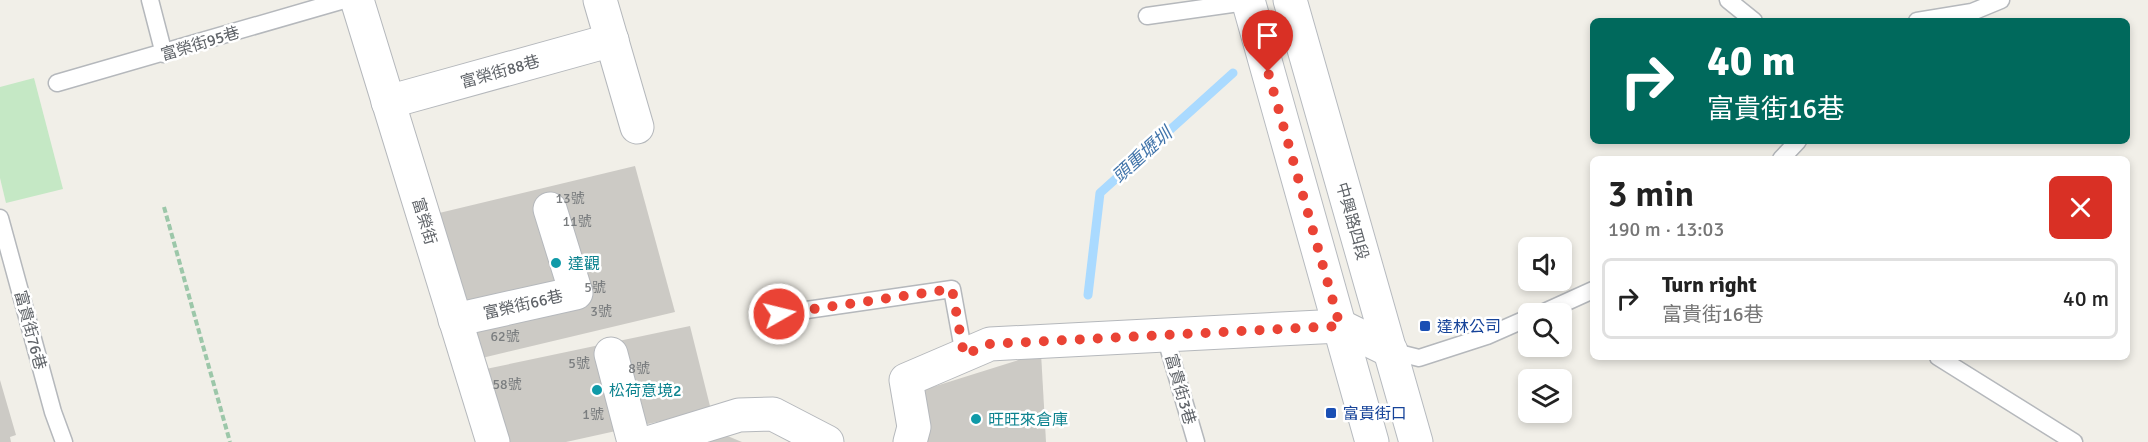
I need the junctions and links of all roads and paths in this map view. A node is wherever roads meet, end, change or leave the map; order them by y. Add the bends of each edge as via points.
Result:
1 (150, 0) edge
2 (344, 0) edge
3 (357, 0) edge
4 (600, 0) edge
5 (1290, 0) edge
6 (1728, 0) edge
7 (2001, 0) edge
8 (1251, 1) edge
9 (1147, 16) dead end
10 (1750, 18) edge
11 (1935, 18) edge
12 (612, 40) junction
13 (164, 54) junction
14 (57, 84) dead end
15 (388, 102) junction
16 (636, 127) dead end
17 (1795, 144) edge
18 (1784, 156) edge
19 (164, 207) dead end
20 (550, 209) dead end
21 (0, 218) edge
22 (1590, 291) edge
23 (1564, 303) edge
24 (779, 314) dead end
25 (455, 320) junction
26 (1518, 322) edge
27 (1340, 326) junction
28 (1165, 336) junction
29 (1391, 351) junction
30 (611, 354) dead end
31 (964, 355) junction
32 (1943, 360) edge
33 (64, 442) edge
34 (230, 442) edge
35 (493, 442) edge
36 (634, 442) edge
37 (651, 442) edge
38 (827, 442) edge
39 (910, 442) edge
40 (1196, 442) edge
41 (1372, 442) edge
42 (1416, 442) edge
43 (2074, 442) edge

1 - 13 lane
2 - 13 lane, 富榮街95巷
3 - 15 street, 富榮街
4 - 12 street
5 - 29 street, 中興路四段
6 - 10 lane
7 - 11 lane via 1972,12
8 - 9 lane
8 - 27 street
12 - 15 street, 富榮街88巷
12 - 16 street
13 - 14 lane, 富榮街95巷
15 - 25 street, 富榮街
17 - 18 lane
19 - 34 path
20 - 25 street, 富榮街66巷 via 576,293
21 - 33 lane, 富貴街76巷
22 - 23 lane
24 - 31 lane via 952,289
25 - 35 street, 富榮街
26 - 29 lane via 1419,358
27 - 28 street
27 - 29 street
27 - 41 street
28 - 31 street via 990,344
28 - 40 lane, 富貴街3巷
29 - 42 street, 中興路四段
30 - 36 street
31 - 39 street via 906,380 914,427
32 - 43 lane
37 - 38 street via 739,414 773,414

